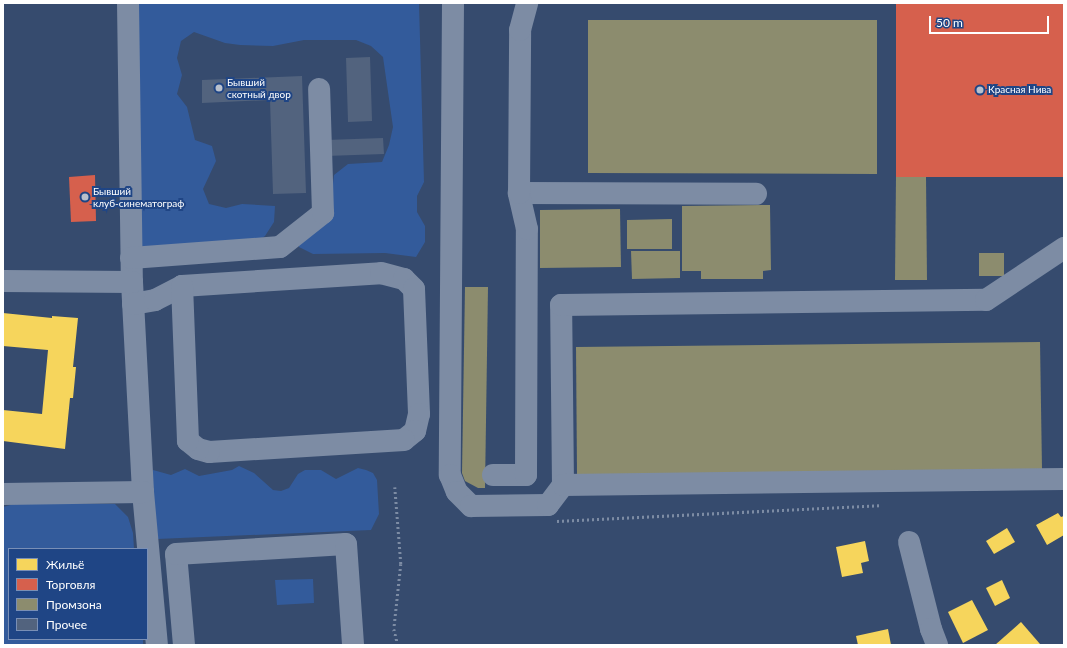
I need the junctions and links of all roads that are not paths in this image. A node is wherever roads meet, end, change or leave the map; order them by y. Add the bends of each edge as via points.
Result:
1 (128, 3) edge
2 (453, 3) edge
3 (527, 3) edge
4 (319, 89) dead end
5 (519, 193) junction
6 (756, 194) dead end
7 (1064, 248) edge
8 (131, 258) junction
9 (3, 281) edge
10 (132, 282) junction
11 (182, 286) junction
12 (133, 304) junction
13 (493, 475) dead end
14 (1064, 479) edge
15 (563, 484) junction
16 (143, 492) junction
17 (3, 494) edge
18 (909, 542) dead end
19 (147, 548) edge
20 (176, 554) junction
21 (148, 557) joint
22 (157, 645) edge
23 (184, 645) edge
24 (353, 645) edge
25 (937, 645) edge

1 - 8 street
2 - 15 street via 450,475 456,492 471,506 548,505
3 - 5 street via 520,30
4 - 8 street via 322,213 280,247
5 - 6 street
5 - 13 street via 527,229 526,475
7 - 15 street via 986,300 561,305
8 - 10 street
9 - 10 street
10 - 12 street
11 - 11 street via 381,273 404,279 414,289 419,414 415,431 404,440 209,452 198,449 188,441
11 - 12 street via 155,300
12 - 16 street
14 - 15 street
16 - 17 street
16 - 19 street
18 - 25 street
20 - 21 street
20 - 23 street
20 - 24 street via 346,544
21 - 22 street

